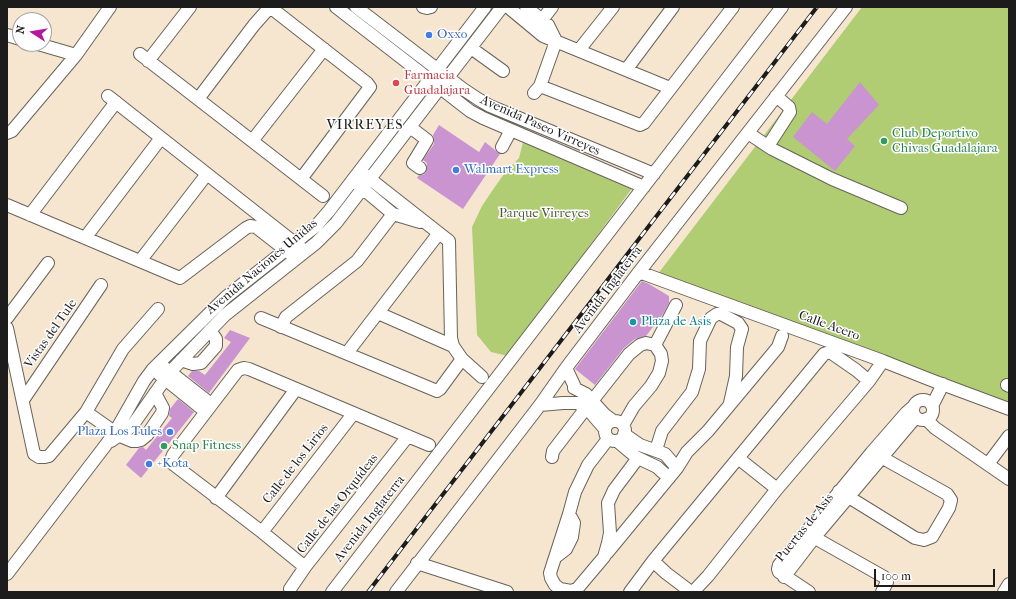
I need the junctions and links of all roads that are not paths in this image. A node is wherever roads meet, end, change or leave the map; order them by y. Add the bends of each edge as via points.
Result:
1 (110, 7) edge
2 (190, 7) edge
3 (257, 7) edge
4 (270, 7) edge
5 (336, 7) edge
6 (356, 7) edge
7 (423, 7) edge
8 (431, 7) edge
9 (485, 7) edge
10 (502, 7) edge
11 (508, 7) edge
12 (526, 7) edge
13 (552, 7) edge
14 (613, 7) edge
15 (673, 7) edge
16 (732, 7) edge
17 (782, 7) edge
18 (846, 7) edge
19 (542, 20) junction
20 (254, 25) junction
21 (556, 41) junction
22 (52, 48) edge
23 (471, 48) junction
24 (324, 49) junction
25 (579, 50) junction
26 (76, 55) junction
27 (437, 69) junction
28 (626, 70) junction
29 (503, 71) dead end
30 (448, 77) junction
31 (429, 80) junction
32 (440, 88) junction
33 (670, 88) junction
34 (776, 96) junction
35 (198, 99) junction
36 (410, 127) junction
37 (511, 130) junction
38 (552, 131) junction
39 (7, 133) edge
40 (748, 133) junction
41 (161, 138) junction
42 (252, 141) junction
43 (546, 145) junction
44 (768, 146) junction
45 (502, 147) dead end
46 (420, 168) dead end
47 (207, 174) junction
48 (654, 174) junction
49 (356, 175) junction
50 (301, 179) junction
51 (366, 184) junction
52 (644, 187) junction
53 (323, 196) dead end
54 (7, 205) edge
55 (901, 208) dead end
56 (393, 214) junction
57 (30, 215) junction
58 (427, 224) junction
59 (439, 233) junction
60 (85, 238) junction
61 (291, 246) junction
62 (300, 256) junction
63 (140, 261) junction
64 (48, 263) dead end
65 (639, 272) junction
66 (101, 285) dead end
67 (676, 305) dead end
68 (158, 309) dead end
69 (220, 310) junction
70 (378, 313) junction
71 (7, 318) edge
72 (261, 318) dead end
73 (281, 327) junction
74 (7, 328) edge
75 (210, 330) junction
76 (782, 336) dead end
77 (655, 345) junction
78 (453, 346) junction
79 (347, 353) junction
80 (462, 359) junction
81 (181, 360) junction
82 (883, 361) junction
83 (156, 366) junction
84 (737, 366) junction
85 (566, 368) junction
86 (756, 374) junction
87 (167, 375) junction
88 (482, 378) dead end
89 (869, 381) junction
90 (937, 382) junction
91 (574, 388) junction
92 (296, 389) junction
93 (155, 393) junction
94 (23, 400) junction
95 (565, 403) junction
96 (540, 405) junction
97 (589, 405) junction
98 (729, 406) junction
99 (208, 408) junction
100 (88, 409) junction
101 (1009, 409) edge
102 (922, 410) junction
103 (353, 414) junction
104 (120, 431) junction
105 (615, 431) junction
106 (408, 436) junction
107 (1009, 436) edge
108 (430, 445) dead end
109 (656, 450) junction
110 (877, 455) junction
111 (552, 457) dead end
112 (638, 458) junction
113 (738, 458) junction
114 (988, 464) junction
115 (677, 468) junction
116 (669, 478) junction
117 (1009, 479) edge
118 (777, 489) junction
119 (844, 494) junction
120 (216, 498) junction
121 (609, 518) junction
122 (627, 529) junction
123 (262, 532) junction
124 (810, 535) junction
125 (604, 557) junction
126 (653, 561) junction
127 (418, 563) junction
128 (305, 568) junction
129 (7, 574) edge
130 (708, 576) junction
131 (1009, 584) edge
132 (290, 589) dead end
133 (884, 590) edge
134 (332, 592) edge
135 (396, 592) edge
136 (507, 592) edge
137 (630, 592) edge
138 (692, 592) edge
139 (707, 592) edge
140 (809, 592) edge
141 (1004, 592) edge

1 - 26 street
2 - 35 street via 144,58
3 - 20 street
4 - 20 street
4 - 24 street
5 - 31 street, Avenida Paseo Virreyes
6 - 27 street, Avenida Paseo Virreyes
7 - 8 street
9 - 27 street, Avenida Naciones Unidas
10 - 23 street, Avenida Naciones Unidas
11 - 21 street via 543,36
12 - 19 street
13 - 19 street
14 - 25 street
15 - 28 street
16 - 33 street
17 - 48 street, Avenida Inglaterra
18 - 34 street, Avenida Inglaterra
19 - 21 street via 548,25
20 - 35 street
21 - 25 street
21 - 33 street via 537,90 640,125
22 - 26 street
23 - 29 street
23 - 30 street, Avenida Naciones Unidas
24 - 42 street
24 - 50 street via 370,87
25 - 28 street
26 - 39 street via 12,131
27 - 30 street, Avenida Paseo Virreyes
27 - 31 street, Avenida Naciones Unidas
28 - 33 street
30 - 32 street, Avenida Naciones Unidas
30 - 38 street, Avenida Paseo Virreyes via 490,106
31 - 32 street, Avenida Paseo Virreyes
31 - 49 street, Avenida Naciones Unidas
32 - 36 street, Avenida Naciones Unidas
32 - 37 street, Avenida Paseo Virreyes via 470,111
34 - 40 street, Avenida Inglaterra
34 - 44 street via 789,107 790,112
35 - 42 street
36 - 46 street via 427,140 413,163
36 - 51 street, Avenida Naciones Unidas
37 - 43 street, Avenida Paseo Virreyes
37 - 45 street
38 - 43 street
38 - 48 street, Avenida Paseo Virreyes
40 - 44 street
40 - 65 street, Avenida Inglaterra
41 - 47 street
41 - 57 street via 112,99
41 - 60 street
42 - 50 street
43 - 52 street, Avenida Paseo Virreyes
44 - 55 street via 832,179
47 - 61 street
47 - 63 street
48 - 52 street, Avenida Inglaterra
49 - 51 street
49 - 61 street, Avenida Naciones Unidas via 316,226
50 - 53 street
51 - 56 street
51 - 58 street
51 - 62 street, Avenida Naciones Unidas via 336,223
52 - 134 street, Avenida Inglaterra
54 - 57 street
56 - 58 street
56 - 73 street via 357,261 286,317
57 - 60 street
58 - 59 street
59 - 70 street
59 - 78 street via 449,241
60 - 63 street
61 - 62 street
61 - 63 street via 250,226 180,278
61 - 69 street, Avenida Naciones Unidas
62 - 69 street, Avenida Naciones Unidas
64 - 71 street
65 - 82 street, Calle Acero
65 - 85 street, Avenida Inglaterra
66 - 94 street, Vistas del Tule
67 - 77 street
68 - 100 street, Vistas del Tule via 123,349
69 - 75 street, Avenida Naciones Unidas
69 - 83 street, Avenida Naciones Unidas
70 - 78 street
70 - 79 street
72 - 73 street
73 - 79 street
74 - 94 street, Vistas del Tule
75 - 81 street, Avenida Naciones Unidas
75 - 81 street via 216,340 216,346 201,364
76 - 86 street via 778,347
77 - 97 street via 640,345 629,354
77 - 105 street via 661,354 659,373
78 - 80 street
79 - 80 street via 437,391
80 - 88 street
81 - 87 street, Avenida Naciones Unidas
82 - 89 street
82 - 90 street, Calle Acero
83 - 87 street
83 - 104 street, Avenida Naciones Unidas via 144,381
84 - 86 street
84 - 98 street
84 - 109 street via 741,326 717,314 711,318 700,341 699,370 692,392 662,430
85 - 91 street
85 - 96 street, Avenida Inglaterra
86 - 98 street
87 - 93 street, Avenida Naciones Unidas
87 - 99 street
89 - 113 street via 830,352 824,354
89 - 118 street
90 - 101 street, Calle Acero
90 - 102 street, Puertas de Asis via 928,391
91 - 95 street
91 - 97 street via 586,394
92 - 99 street via 244,368 238,370
92 - 103 street
92 - 120 street
93 - 104 street, Avenida Naciones Unidas via 142,413
93 - 104 street via 163,410 147,435 141,440 132,441
94 - 100 street, Vistas del Tule via 34,454 40,457 49,456
95 - 96 street
95 - 97 street
96 - 127 street, Avenida Inglaterra
97 - 105 street
97 - 111 street via 553,451
98 - 115 street via 687,452
99 - 120 street via 171,460
100 - 104 street
102 - 110 street, Puertas de Asis
102 - 114 street via 935,428
103 - 106 street
103 - 123 street, Calle de los Lirios
104 - 129 street, Avenida Naciones Unidas
105 - 109 street via 640,445
105 - 112 street
105 - 125 street via 588,465 579,481 570,514 574,523 572,537 566,549 556,556 550,573 551,578 560,589 577,589
106 - 108 street
106 - 128 street, Calle de las Orquídeas
107 - 114 street
109 - 115 street via 667,456
110 - 119 street, Puertas de Asis
110 - 119 street, Puertas de Asis via 947,494 951,500 949,508 932,537 924,540 915,538
112 - 116 street via 657,467
112 - 121 street via 614,490 608,503
113 - 118 street
113 - 126 street
114 - 117 street
115 - 116 street
116 - 122 street
118 - 130 street
119 - 124 street, Puertas de Asis
120 - 123 street
121 - 122 street
121 - 125 street via 609,538
122 - 125 street
123 - 128 street
124 - 133 street via 884,577 887,582
124 - 140 street, Puertas de Asis via 784,577
126 - 137 street
126 - 138 street
127 - 135 street, Avenida Inglaterra
127 - 136 street
128 - 132 street, Calle de las Orquídeas
130 - 138 street
130 - 139 street
131 - 141 street

